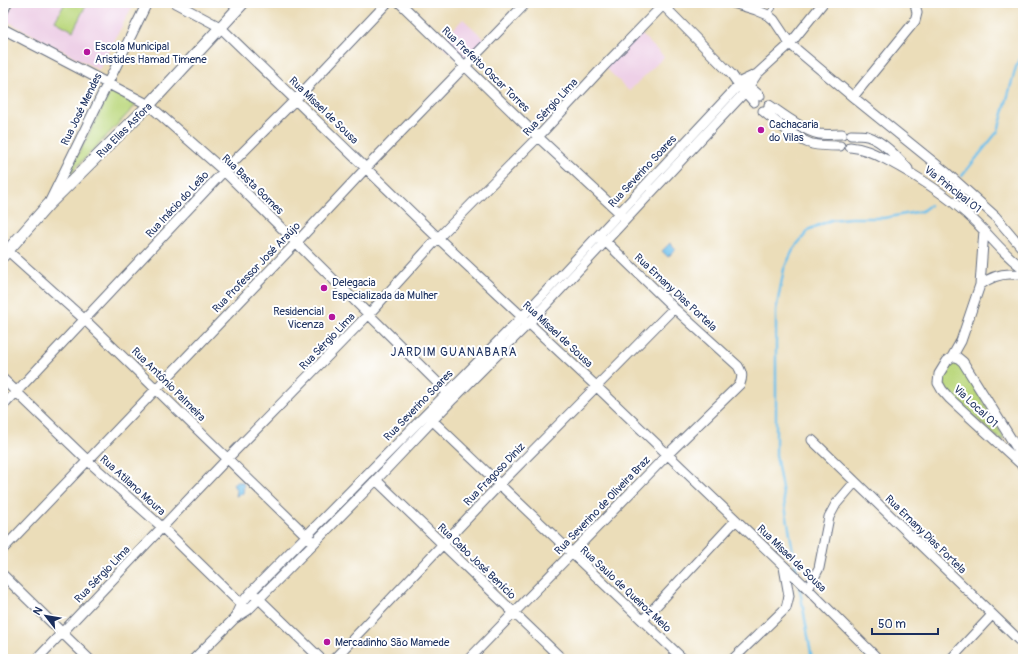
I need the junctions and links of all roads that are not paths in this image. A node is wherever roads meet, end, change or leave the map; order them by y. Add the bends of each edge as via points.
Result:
1 (7, 3) edge
2 (147, 3) edge
3 (175, 3) edge
4 (243, 3) edge
5 (387, 3) edge
6 (400, 3) edge
7 (526, 3) edge
8 (733, 3) edge
9 (823, 3) edge
10 (915, 3) edge
11 (663, 4) edge
12 (3, 12) edge
13 (220, 27) junction
14 (3, 29) edge
15 (790, 44) junction
16 (465, 66) junction
17 (107, 83) junction
18 (744, 86) junction
19 (853, 97) junction
20 (296, 99) junction
21 (757, 99) dead end
22 (149, 106) junction
23 (842, 134) dead end
24 (851, 135) dead end
25 (538, 137) junction
26 (840, 146) dead end
27 (850, 147) dead end
28 (366, 168) junction
29 (224, 171) junction
30 (910, 172) junction
31 (48, 205) junction
32 (623, 215) junction
33 (984, 230) junction
34 (438, 238) junction
35 (602, 238) junction
36 (296, 243) junction
37 (1022, 245) edge
38 (5, 252) edge
39 (1022, 275) edge
40 (980, 285) junction
41 (674, 308) junction
42 (368, 315) junction
43 (85, 320) junction
44 (526, 320) junction
45 (952, 357) junction
46 (738, 366) joint
47 (3, 378) edge
48 (596, 386) junction
49 (156, 388) junction
50 (17, 392) junction
51 (450, 396) junction
52 (3, 406) edge
53 (432, 420) junction
54 (812, 440) dead end
55 (667, 455) junction
56 (1023, 458) edge
57 (227, 459) junction
58 (88, 461) junction
59 (1023, 466) edge
60 (376, 480) junction
61 (855, 482) junction
62 (499, 485) junction
63 (736, 520) junction
64 (163, 528) junction
65 (310, 540) junction
66 (443, 545) junction
67 (3, 549) edge
68 (571, 554) junction
69 (784, 567) junction
70 (3, 575) edge
71 (807, 588) junction
72 (254, 595) junction
73 (244, 607) junction
74 (514, 613) junction
75 (992, 615) junction
76 (643, 620) junction
77 (63, 633) junction
78 (1023, 644) edge
79 (315, 657) edge
80 (37, 659) edge
81 (89, 659) edge
82 (194, 659) edge
83 (334, 659) edge
84 (469, 659) edge
85 (562, 659) edge
86 (683, 659) edge
87 (733, 659) edge
88 (878, 659) edge
89 (951, 659) edge

1 - 12 street
2 - 17 street, Rua José Mendes
3 - 13 street, Rua Misael de Sousa
4 - 13 street, Rua Elias Asfora
5 - 20 street, Rua Inácio do Leão
6 - 16 street, Rua Prefeito Oscar Torres
7 - 16 street, Rua Professor José Araújo
8 - 15 street via 770,12
9 - 15 street, Rua Severino Soares
10 - 19 street via 915,21
11 - 18 street
11 - 25 street, Rua Sérgio Lima
13 - 20 street, Rua Misael de Sousa
13 - 22 street, Rua Elias Asfora
14 - 17 street, Rua Basta Gomes
15 - 18 street, Rua Severino Soares
15 - 19 street
16 - 25 street, Rua Prefeito Oscar Torres
16 - 28 street, Rua Professor José Araújo
17 - 22 street, Rua Basta Gomes
17 - 31 street, Rua José Mendes
18 - 21 street
18 - 32 street, Rua Severino Soares
19 - 37 street via 947,172
20 - 28 street, Rua Misael de Sousa
20 - 29 street, Rua Inácio do Leão
22 - 29 street, Rua Basta Gomes
22 - 31 street, Rua Elias Asfora
23 - 26 street via 813,132 766,108 773,119 807,142
24 - 30 street, Via Principal 01 via 867,136 875,140 900,160
25 - 32 street, Rua Prefeito Oscar Torres
25 - 34 street, Rua Sérgio Lima
27 - 30 street, Via Principal 01 via 867,151
28 - 34 street, Rua Misael de Sousa
28 - 36 street, Rua Professor José Araújo
29 - 36 street, Rua Basta Gomes
29 - 43 street, Rua Inácio do Leão
30 - 33 street, Via Principal 01 via 968,214
31 - 38 street, Rua Elias Asfora
32 - 35 street, Rua Severino Soares
33 - 39 street, Via Principal 01 via 1013,261
33 - 40 street, Via Local 01
34 - 42 street, Rua Sérgio Lima
34 - 44 street, Rua Misael de Sousa
35 - 41 street, Rua Ernany Dias Portela
35 - 44 street, Rua Severino Soares
36 - 42 street, Rua Basta Gomes
36 - 49 street, Rua Professor José Araújo
38 - 43 street, Rua Antônio Palmeira
39 - 40 street via 1003,274 987,279
40 - 45 street, Via Local 01 via 961,340
41 - 46 street, Rua Ernany Dias Portela
41 - 48 street, Rua Fragoso Diniz
42 - 51 street, Rua Basta Gomes
42 - 57 street, Rua Sérgio Lima
43 - 49 street, Rua Antônio Palmeira
43 - 50 street, Rua Inácio do Leão
44 - 48 street, Rua Misael de Sousa
44 - 51 street, Rua Severino Soares
45 - 56 street, Via Local 01 via 957,357 963,362
45 - 59 street, Via Local 01 via 939,374 938,383 942,390
46 - 55 street, Rua Severino de Oliveira Braz via 743,374 740,384
47 - 50 street, Rua Atilano Moura
48 - 55 street, Rua Misael de Sousa
48 - 62 street, Rua Fragoso Diniz
49 - 57 street, Rua Antônio Palmeira
49 - 58 street, Rua Professor José Araújo
50 - 52 street, Rua Inácio do Leão
50 - 58 street, Rua Atilano Moura
51 - 53 street, Rua Severino Soares
51 - 65 street, Rua Severino Soares
53 - 60 street, Rua Severino Soares
53 - 62 street, Rua Saulo de Queiroz Melo
54 - 61 street, Rua Ernany Dias Portela
55 - 63 street, Rua Misael de Sousa
55 - 68 street, Rua Severino de Oliveira Braz
57 - 64 street, Rua Sérgio Lima
57 - 65 street, Rua Antônio Palmeira
58 - 64 street, Rua Atilano Moura
58 - 67 street, Rua Professor José Araújo
60 - 65 street, Rua Severino Soares
60 - 66 street, Rua Cabo José Benício
61 - 71 street via 836,504 829,517 819,568
61 - 75 street, Rua Ernany Dias Portela
62 - 66 street, Rua Fragoso Diniz
62 - 68 street, Rua Saulo de Queiroz Melo
63 - 69 street, Rua Misael de Sousa
63 - 76 street
64 - 73 street, Rua Atilano Moura
64 - 77 street, Rua Sérgio Lima
65 - 72 street, Rua Severino Soares
66 - 74 street, Rua Cabo José Benício
66 - 83 street, Rua Fragoso Diniz
68 - 74 street, Rua Severino de Oliveira Braz
68 - 76 street, Rua Saulo de Queiroz Melo
69 - 71 street, Rua Misael de Sousa
69 - 87 street via 789,596 786,608
70 - 77 street
71 - 88 street, Rua Misael de Sousa
72 - 73 street, Rua Severino Soares
72 - 79 street
73 - 82 street, Rua Severino Soares
74 - 84 street, Rua Severino de Oliveira Braz
74 - 85 street, Rua Cabo José Benício
75 - 78 street, Rua Ernany Dias Portela
75 - 89 street
76 - 86 street, Rua Saulo de Queiroz Melo
77 - 80 street, Rua Sérgio Lima
77 - 81 street

